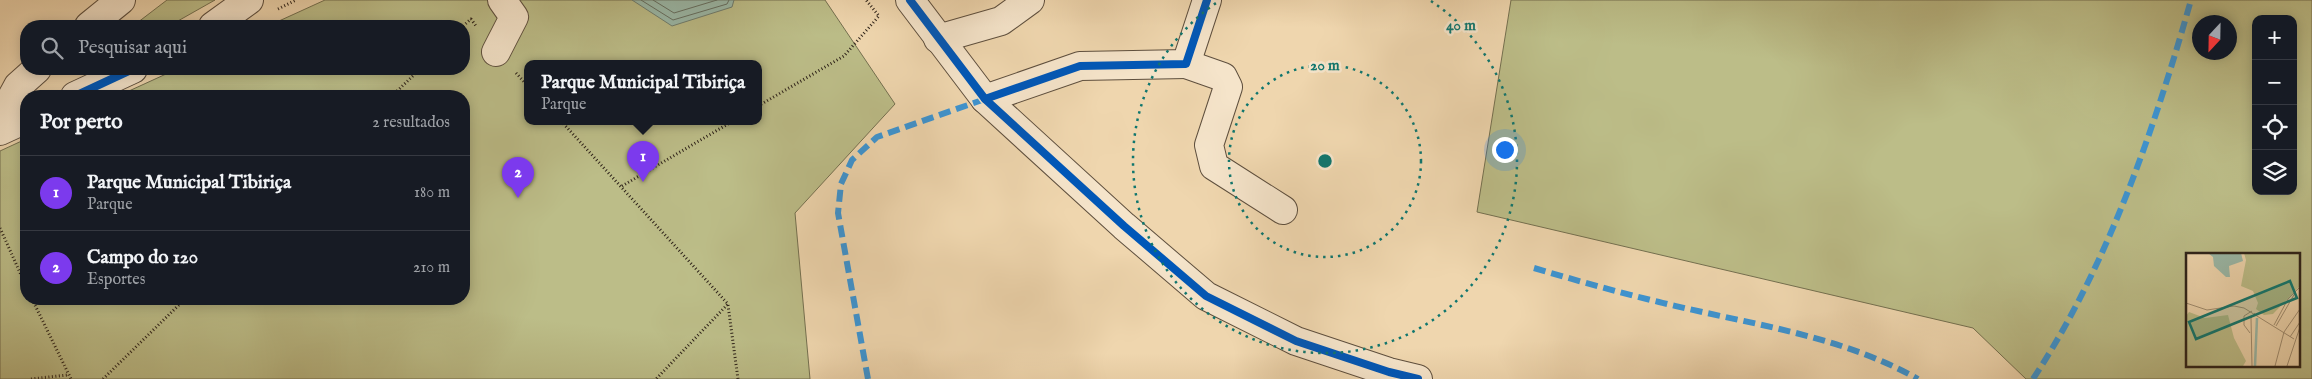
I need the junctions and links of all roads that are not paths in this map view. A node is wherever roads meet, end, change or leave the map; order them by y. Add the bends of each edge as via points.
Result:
1 (121, 0) edge
2 (249, 0) edge
3 (502, 0) edge
4 (910, 0) edge
5 (1030, 0) edge
6 (1207, 0) edge
7 (96, 20) edge
8 (221, 20) edge
9 (938, 39) junction
10 (496, 52) dead end
11 (1186, 64) junction
12 (30, 75) edge
13 (120, 75) edge
14 (88, 90) edge
15 (985, 98) junction
16 (0, 119) edge
17 (20, 122) edge
18 (0, 131) edge
19 (1283, 210) dead end
20 (1418, 379) edge

1 - 7 street
2 - 8 street
3 - 10 street via 514,17
4 - 9 street
5 - 9 street via 1001,21
6 - 11 street
9 - 15 street
11 - 15 street via 1080,66
11 - 19 street via 1224,77 1228,87 1209,145 1214,166
12 - 16 street via 18,86
13 - 14 street
15 - 20 street via 1124,226 1206,296 1296,341
17 - 18 street

